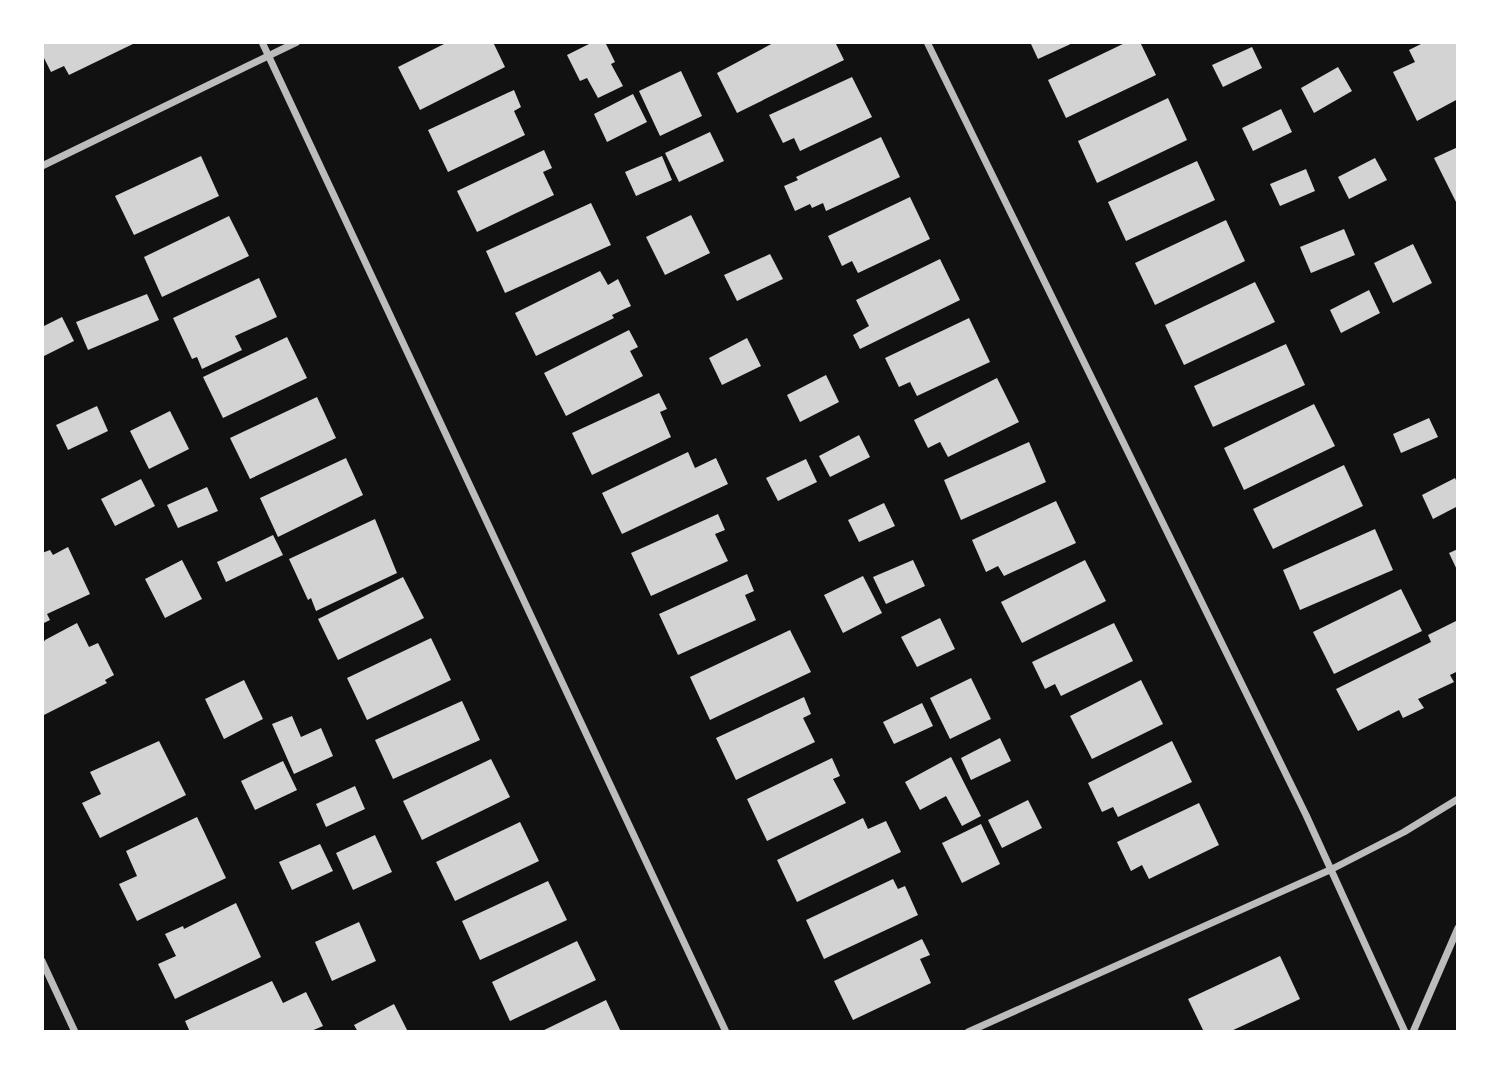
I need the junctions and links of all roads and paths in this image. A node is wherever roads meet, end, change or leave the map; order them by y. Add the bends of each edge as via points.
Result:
1 (262, 42) edge
2 (297, 42) edge
3 (927, 42) edge
4 (269, 56) junction
5 (42, 166) edge
6 (1458, 799) edge
7 (1332, 869) junction
8 (1458, 928) edge
9 (42, 961) edge
10 (75, 1032) edge
11 (726, 1032) edge
12 (968, 1032) edge
13 (1405, 1032) edge
14 (1413, 1032) edge

1 - 4 street
2 - 4 street
3 - 7 street
4 - 5 street
4 - 11 street
6 - 7 street
7 - 12 street
7 - 13 street
8 - 14 street
9 - 10 street

